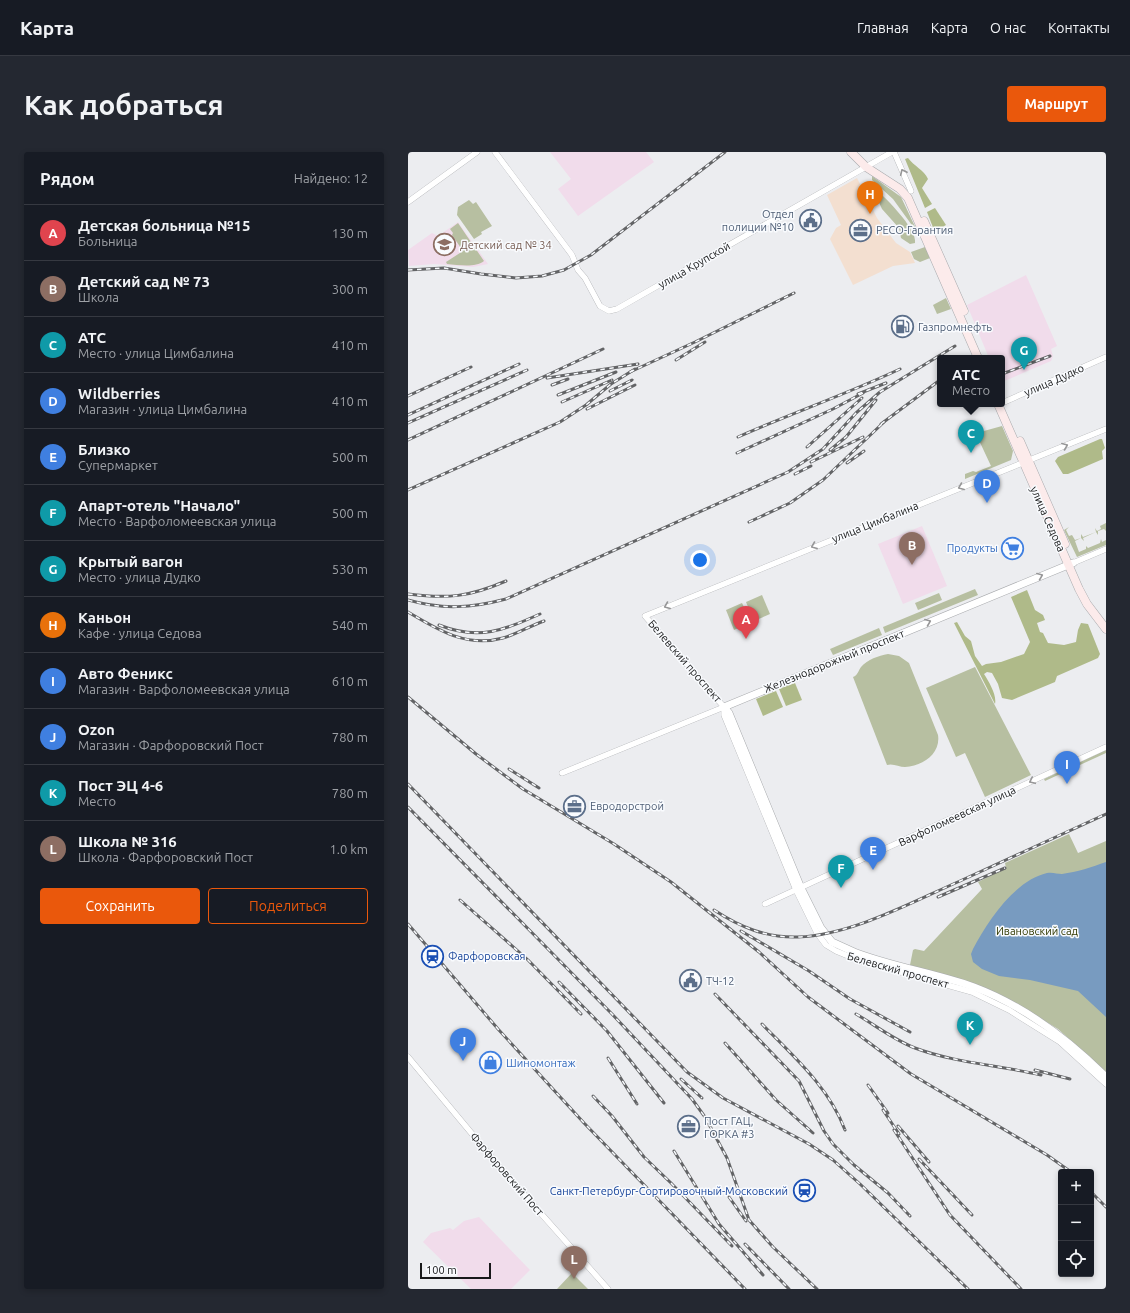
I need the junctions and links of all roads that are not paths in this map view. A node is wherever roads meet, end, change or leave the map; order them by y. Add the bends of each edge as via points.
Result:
1 (477, 152) edge
2 (495, 152) edge
3 (851, 152) edge
4 (858, 152) edge
5 (893, 152) edge
6 (869, 165) junction
7 (911, 192) junction
8 (408, 202) edge
9 (977, 355) edge
10 (983, 355) edge
11 (1106, 357) edge
12 (1005, 401) edge
13 (1003, 407) edge
14 (1106, 429) edge
15 (1026, 462) junction
16 (1106, 549) edge
17 (1070, 564) junction
18 (645, 616) joint
19 (1106, 621) edge
20 (1106, 629) edge
21 (724, 707) junction
22 (1106, 748) edge
23 (562, 773) dead end
24 (799, 889) junction
25 (765, 904) dead end
26 (408, 1057) edge
27 (1106, 1077) edge
28 (1106, 1084) edge
29 (608, 1289) edge

1 - 8 street
2 - 6 street, улица Крупской via 572,255 600,306 609,311 618,309
3 - 6 main road
4 - 6 main road
5 - 6 street, улица Крупской
7 -> 5 street
6 - 7 main road
6 - 9 main road via 908,198
7 - 10 main road
11 - 12 street, улица Дудко
13 - 15 main road, улица Седова
15 -> 14 street, улица Цимбалина
15 - 17 main road, улица Седова
15 -> 18 street, улица Цимбалина
16 - 17 street, Железнодорожный проспект
17 - 19 main road, улица Седова via 1091,601
17 - 20 main road, улица Седова via 1087,604
21 -> 17 street, Железнодорожный проспект
18 - 21 street, Белевский проспект
21 - 23 street, Железнодорожный проспект
21 - 24 street, Белевский проспект via 729,713
22 -> 24 street, Варфоломеевская улица
24 - 25 street, Варфоломеевская улица
24 - 27 street, Белевский проспект via 824,933 839,946 872,959 967,985 1012,1005 1060,1035
24 - 28 street, Белевский проспект via 818,934 832,949 858,960 950,985 992,1001 1047,1032
26 - 29 street, Фарфоровский Пост

